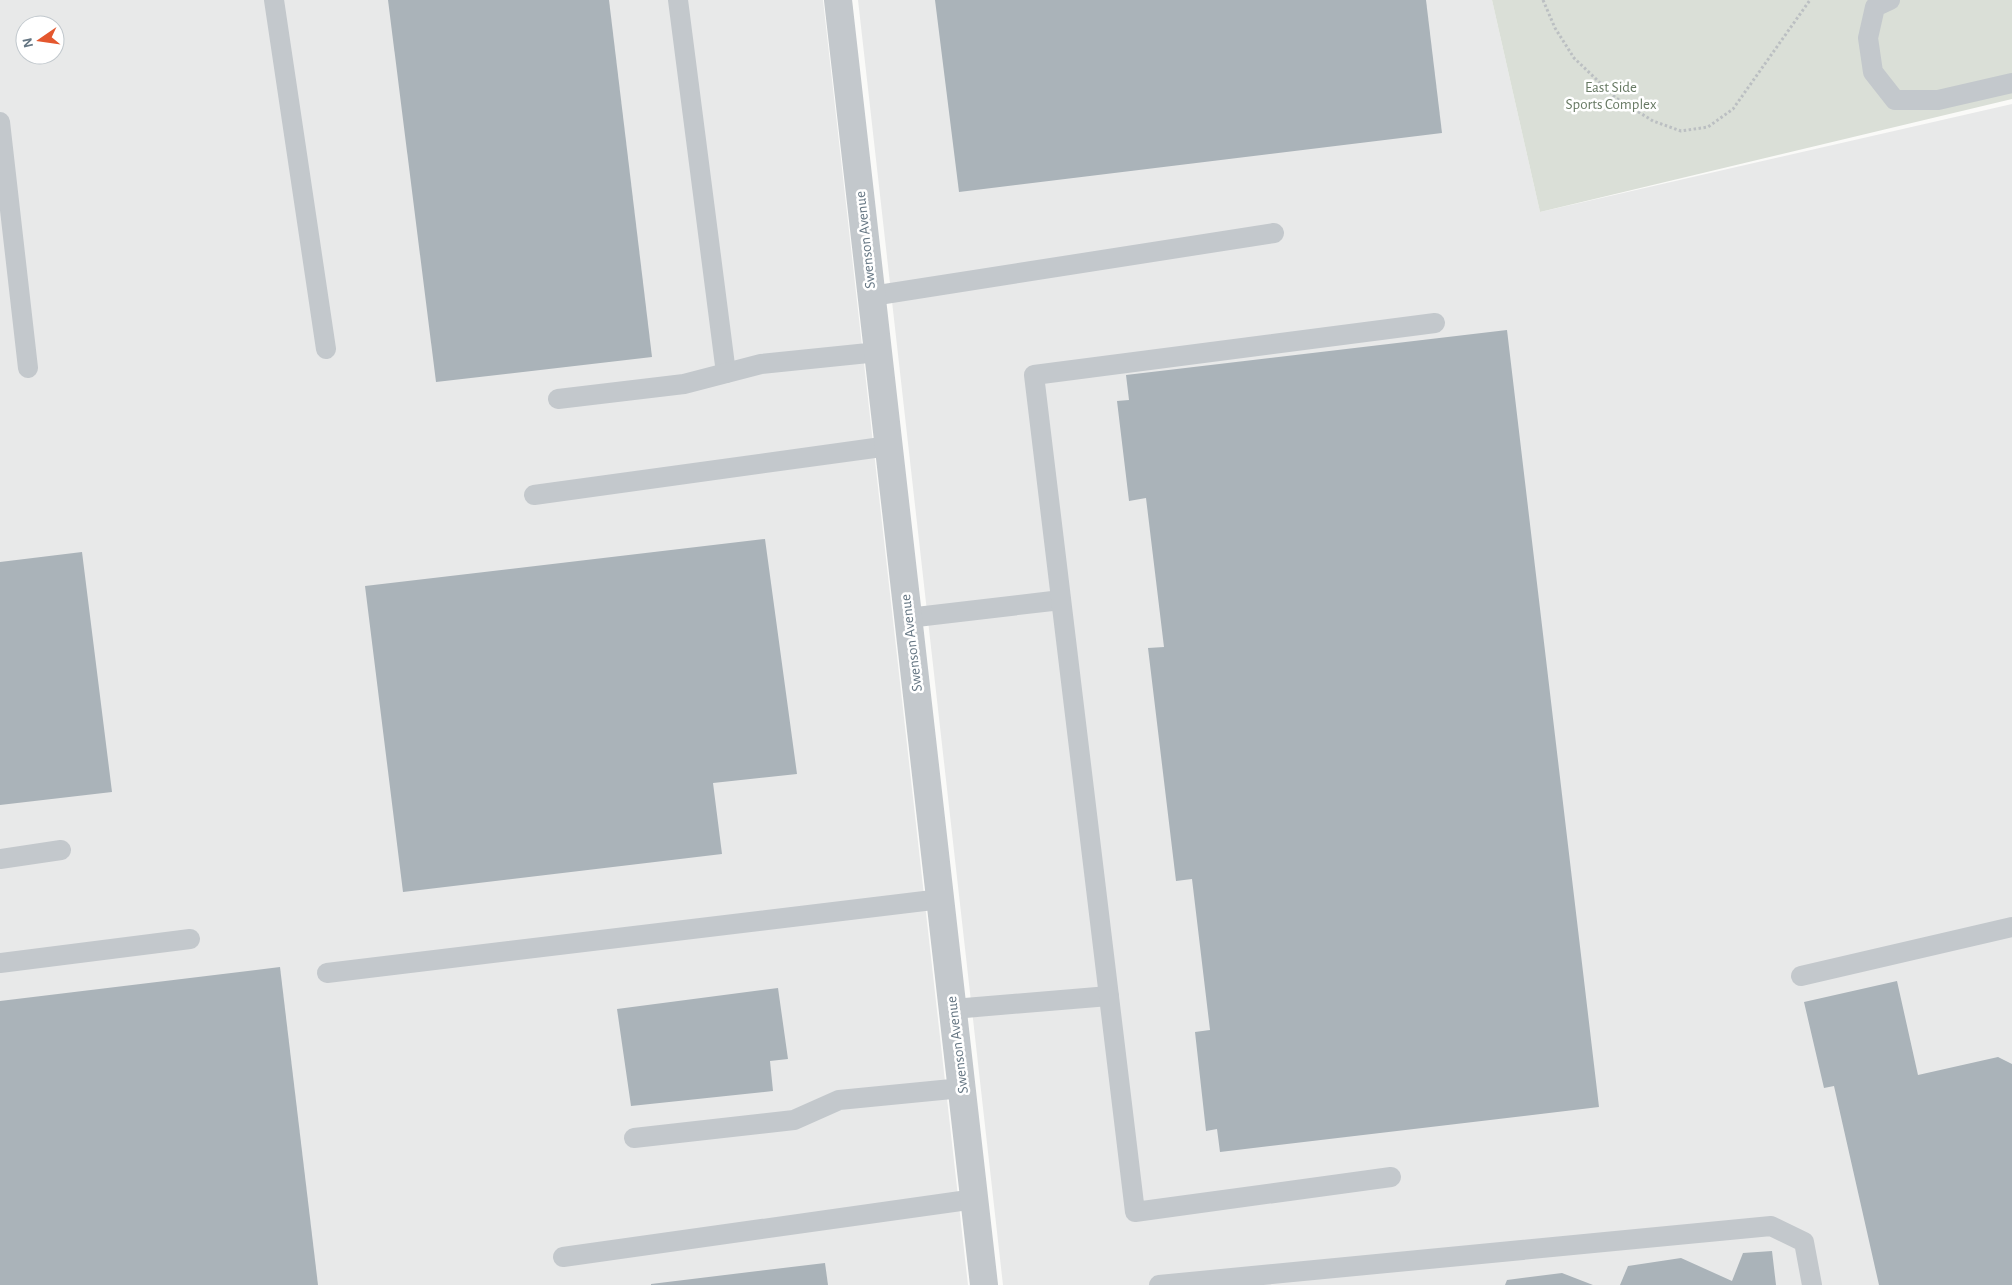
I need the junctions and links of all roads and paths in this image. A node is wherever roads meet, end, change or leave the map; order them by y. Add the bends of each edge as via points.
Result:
1 (274, 0) edge
2 (678, 0) edge
3 (838, 0) edge
4 (1543, 0) edge
5 (1810, 0) edge
6 (1890, 0) edge
7 (2012, 83) edge
8 (0, 122) edge
9 (1274, 233) dead end
10 (872, 296) junction
11 (1435, 323) dead end
12 (326, 349) dead end
13 (878, 352) junction
14 (28, 368) dead end
15 (726, 373) junction
16 (558, 399) dead end
17 (889, 446) junction
18 (534, 495) dead end
19 (1061, 600) junction
20 (908, 618) junction
21 (61, 850) dead end
22 (0, 859) edge
23 (941, 899) junction
24 (2012, 927) edge
25 (190, 939) dead end
26 (0, 963) edge
27 (326, 973) dead end
28 (1801, 976) dead end
29 (1109, 996) junction
30 (953, 1009) junction
31 (962, 1088) junction
32 (634, 1138) dead end
33 (1391, 1178) dead end
34 (975, 1199) junction
35 (563, 1257) dead end
36 (984, 1285) edge
37 (1160, 1285) edge
38 (1812, 1285) edge

1 - 12 lane
2 - 15 lane
3 - 10 street, Swenson Avenue
4 - 5 path via 1555,28 1574,58 1616,98 1653,120 1681,131 1708,127 1733,110
6 - 7 lane via 1875,7 1868,38 1873,72 1895,100 1938,100
8 - 14 lane
9 - 10 lane
10 - 13 street, Swenson Avenue
11 - 19 lane via 1034,375
13 - 15 lane via 761,364
13 - 17 street, Swenson Avenue
15 - 16 lane via 684,384
17 - 18 lane
17 - 20 street, Swenson Avenue
19 - 20 lane
19 - 29 lane
20 - 23 street, Swenson Avenue
21 - 22 lane
23 - 27 lane
23 - 30 street, Swenson Avenue
24 - 28 lane
25 - 26 lane
29 - 30 lane
29 - 33 lane via 1135,1212
30 - 31 street, Swenson Avenue
31 - 32 lane via 839,1100 794,1120
31 - 34 street, Swenson Avenue
34 - 35 lane
34 - 36 street, Swenson Avenue
37 - 38 lane via 1771,1226 1804,1242

